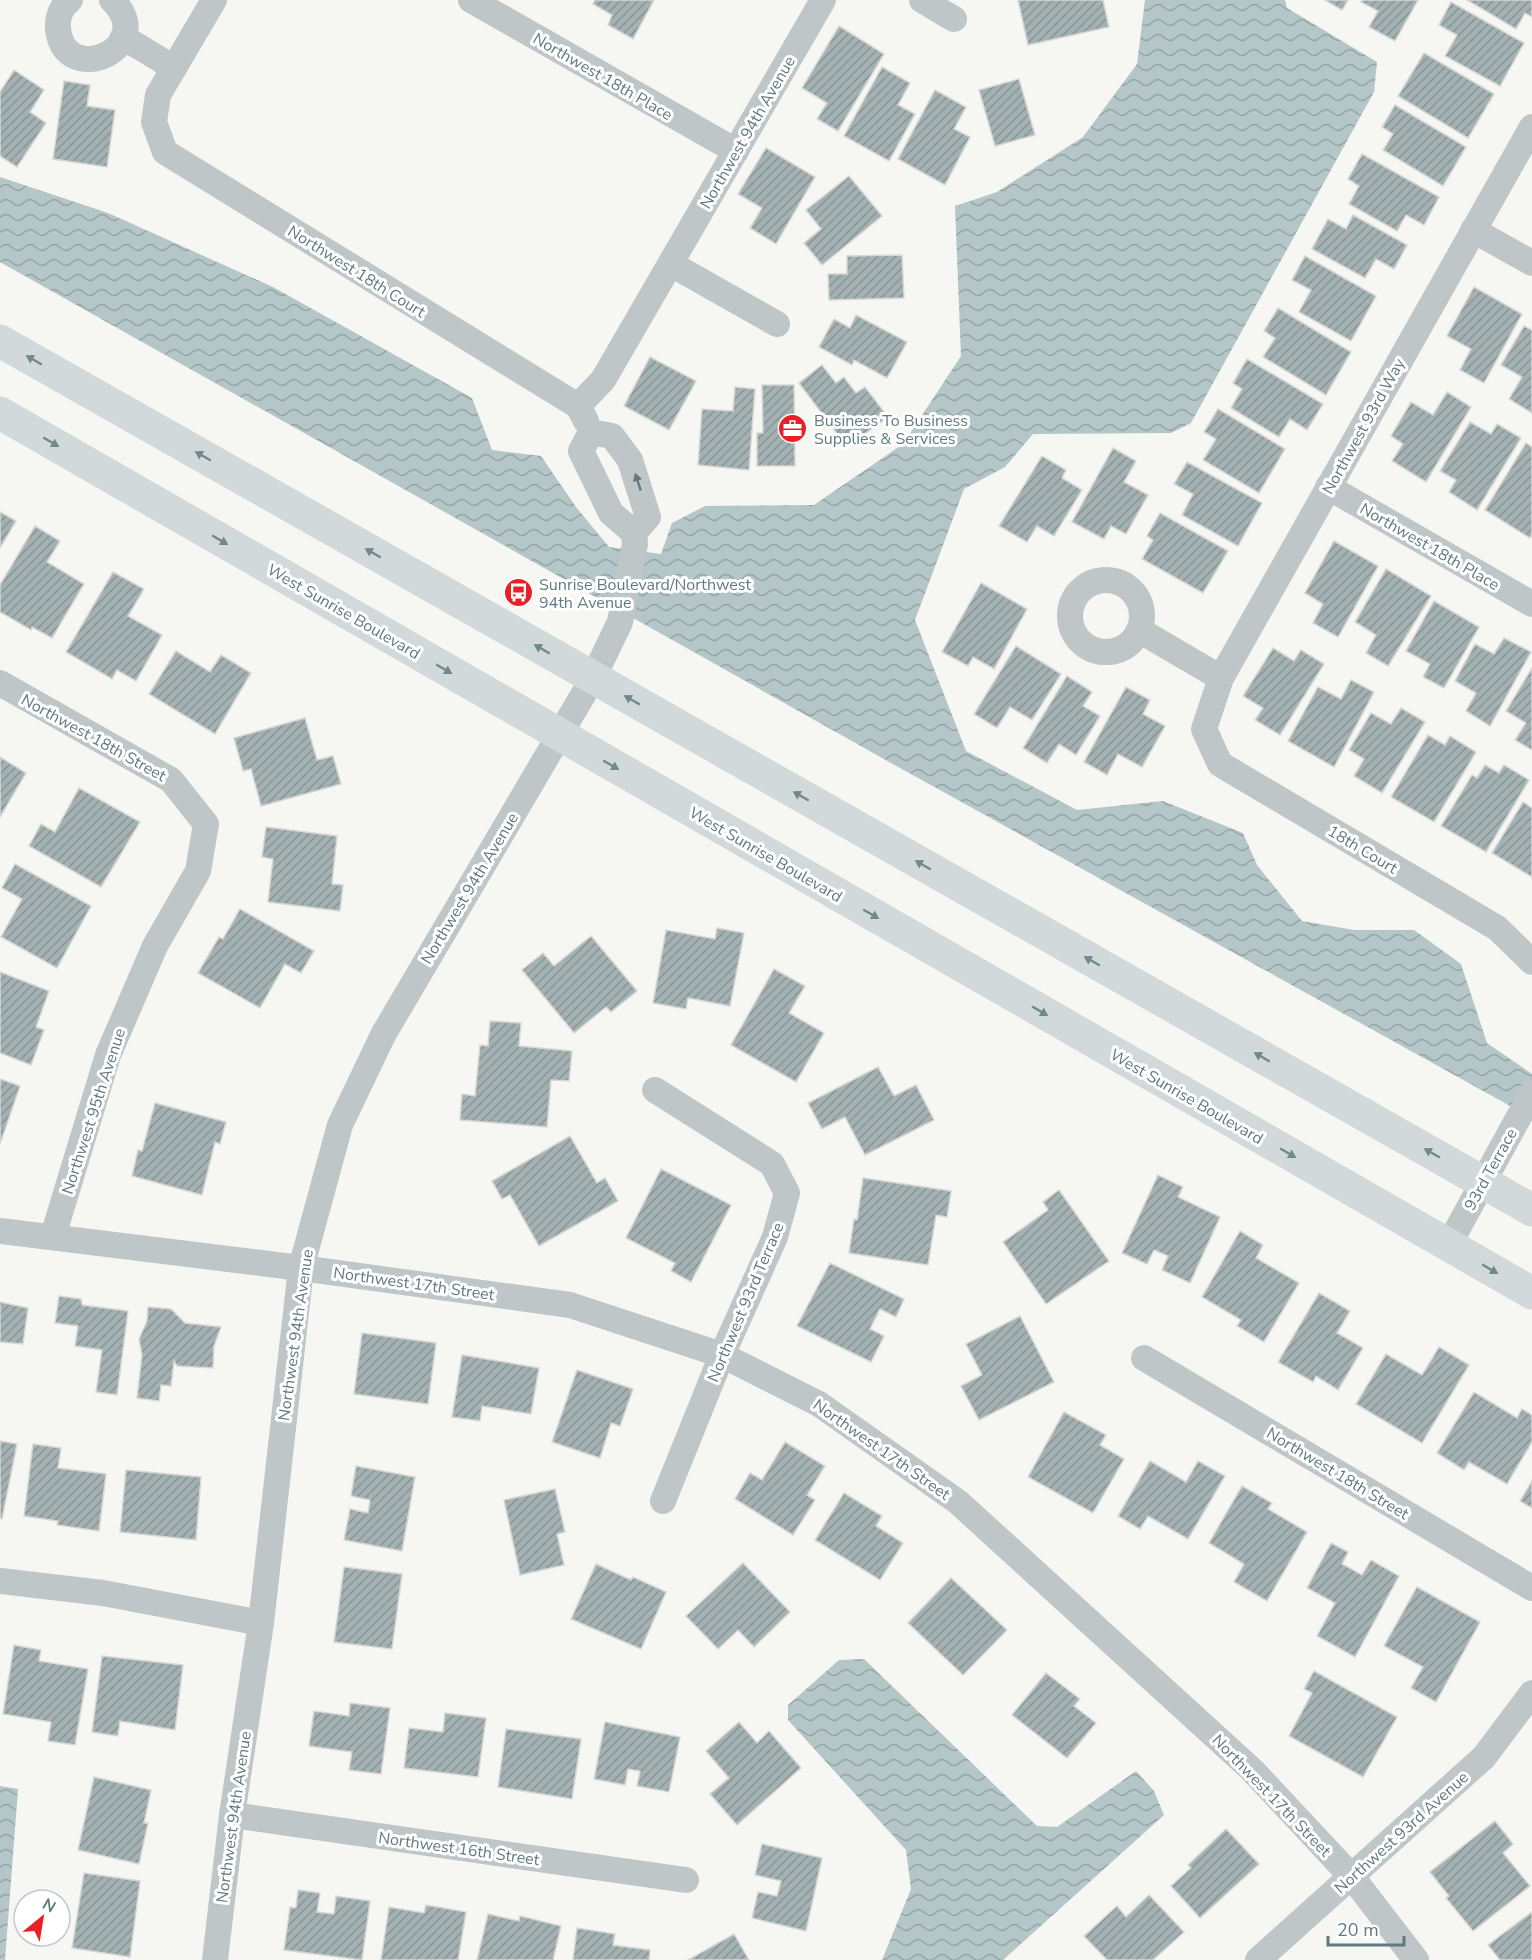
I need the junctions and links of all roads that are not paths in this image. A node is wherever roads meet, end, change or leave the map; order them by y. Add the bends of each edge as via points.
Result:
1 (70, 0) edge
2 (112, 0) edge
3 (214, 0) edge
4 (471, 0) edge
5 (823, 0) edge
6 (922, 0) edge
7 (954, 19) dead end
8 (123, 38) junction
9 (174, 68) junction
10 (1532, 127) edge
11 (736, 151) junction
12 (1473, 230) junction
13 (1532, 263) edge
14 (671, 264) junction
15 (777, 324) dead end
16 (0, 341) edge
17 (578, 406) junction
18 (0, 413) edge
19 (591, 432) junction
20 (1328, 487) junction
21 (634, 539) junction
22 (1532, 604) edge
23 (1139, 630) dead end
24 (593, 678) junction
25 (1221, 678) junction
26 (0, 683) edge
27 (1204, 729) joint
28 (560, 736) junction
29 (206, 824) joint
30 (1532, 962) edge
31 (655, 1090) dead end
32 (1532, 1093) edge
33 (1482, 1182) junction
34 (1532, 1210) edge
35 (0, 1231) edge
36 (53, 1236) junction
37 (1448, 1246) junction
38 (301, 1268) junction
39 (1532, 1293) edge
40 (722, 1355) junction
41 (1144, 1358) dead end
42 (663, 1501) dead end
43 (0, 1581) edge
44 (1532, 1588) edge
45 (261, 1623) junction
46 (1532, 1693) edge
47 (232, 1815) junction
48 (1352, 1877) junction
49 (686, 1880) dead end
50 (215, 1960) edge
51 (1258, 1960) edge
52 (1416, 1960) edge

1 - 8 street via 60,12 57,24 64,46 71,53 81,58 101,58 111,54
2 - 8 street via 124,16
3 - 9 street
4 - 11 street, Northwest 18th Place
5 - 11 street, Northwest 94th Avenue
6 - 7 street
8 - 9 street
9 - 17 street, Northwest 18th Court via 158,94 154,122 165,152
10 - 12 street, Northwest 93rd Way
11 - 14 street, Northwest 94th Avenue
12 - 13 street
12 - 20 street, Northwest 93rd Way
14 - 15 street
14 - 17 street, Northwest 94th Avenue via 603,380
24 -> 16 highway
17 - 19 street
18 -> 28 highway, West Sunrise Boulevard
19 - 21 street via 580,451 610,513
21 -> 19 street, Northwest 94th Avenue via 648,517 630,460 612,436
20 - 22 street, Northwest 18th Place
20 - 25 street, Northwest 93rd Way
21 - 24 street, Northwest 94th Avenue via 620,622
23 - 25 street
24 - 28 street, Northwest 94th Avenue
33 -> 24 highway
25 - 27 street, Northwest 93rd Way
26 - 29 street, Northwest 18th Street via 171,780
27 - 30 street, 18th Court via 1220,764 1497,928
28 -> 37 highway, West Sunrise Boulevard
28 - 38 street, Northwest 94th Avenue via 383,1035 340,1125
29 - 36 street, Northwest 95th Avenue via 198,871 154,946 108,1055
31 - 40 street, Northwest 93rd Terrace via 772,1164 787,1193 776,1237
32 - 33 street, 93rd Terrace
33 - 34 highway
33 - 37 street, 93rd Terrace
35 - 36 street, Northwest 17th Street
36 - 38 street, Northwest 17th Street
37 -> 39 highway, West Sunrise Boulevard
38 - 40 street, Northwest 17th Street via 570,1305
38 - 45 street, Northwest 94th Avenue
40 - 42 street, Northwest 93rd Terrace
40 - 48 street, Northwest 17th Street via 819,1404 958,1502 1252,1770
41 - 44 street, Northwest 18th Street
43 - 45 street via 103,1593
45 - 47 street, Northwest 94th Avenue
46 - 48 street, Northwest 93rd Avenue via 1484,1756
47 - 49 street, Northwest 16th Street
47 - 50 street, Northwest 94th Avenue
48 - 51 street, Northwest 93rd Avenue
48 - 52 street, Northwest 17th Street

